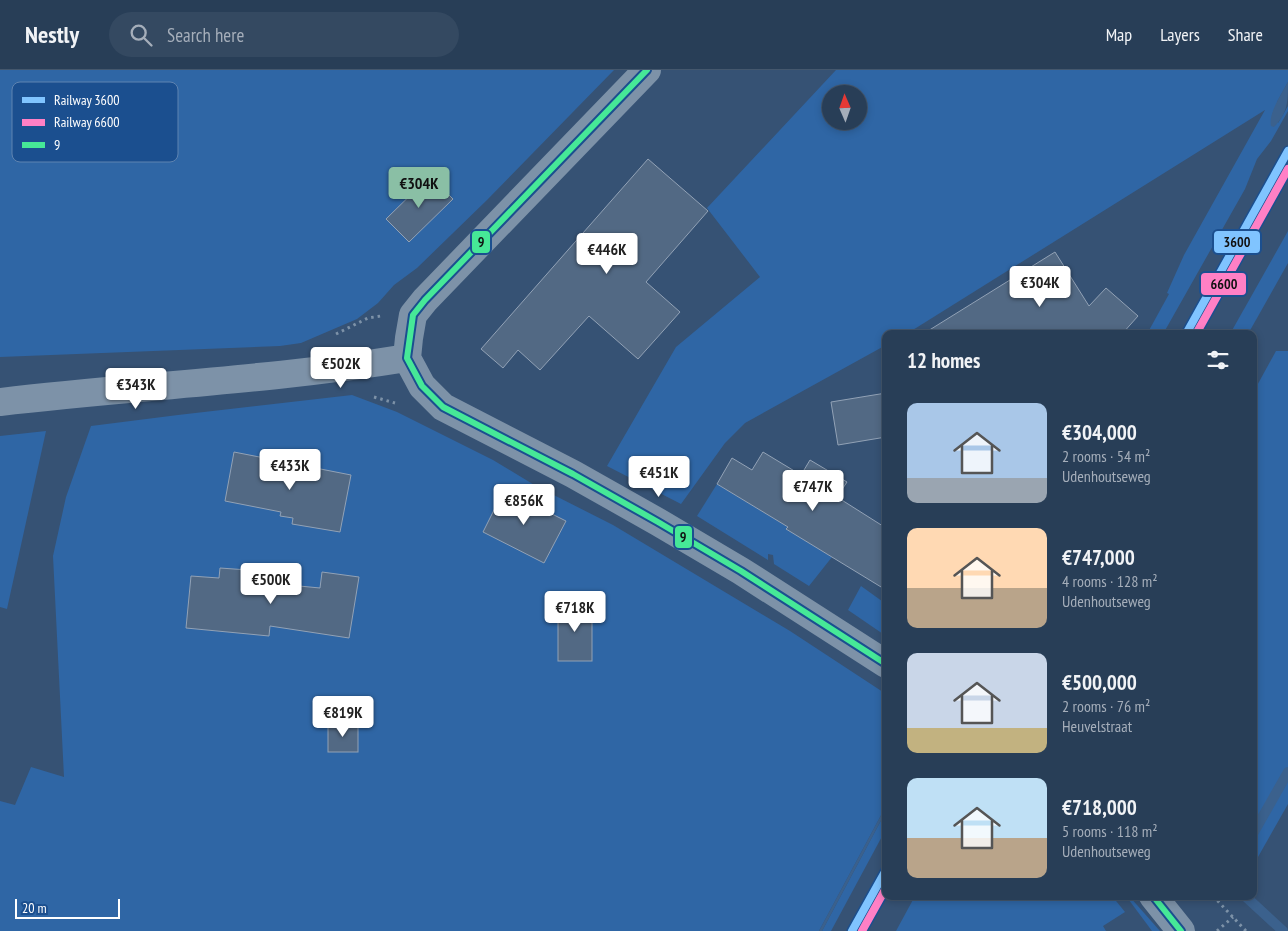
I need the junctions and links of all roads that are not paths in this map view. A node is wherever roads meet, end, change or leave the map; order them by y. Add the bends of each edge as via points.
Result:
1 (647, 70) edge
2 (407, 358) junction
3 (0, 402) edge
4 (882, 661) edge
5 (1156, 900) edge
6 (1181, 931) edge

1 - 2 street via 425,300 413,316
2 - 3 street via 269,376
2 - 4 street via 422,386 443,407 658,522
5 - 6 street

